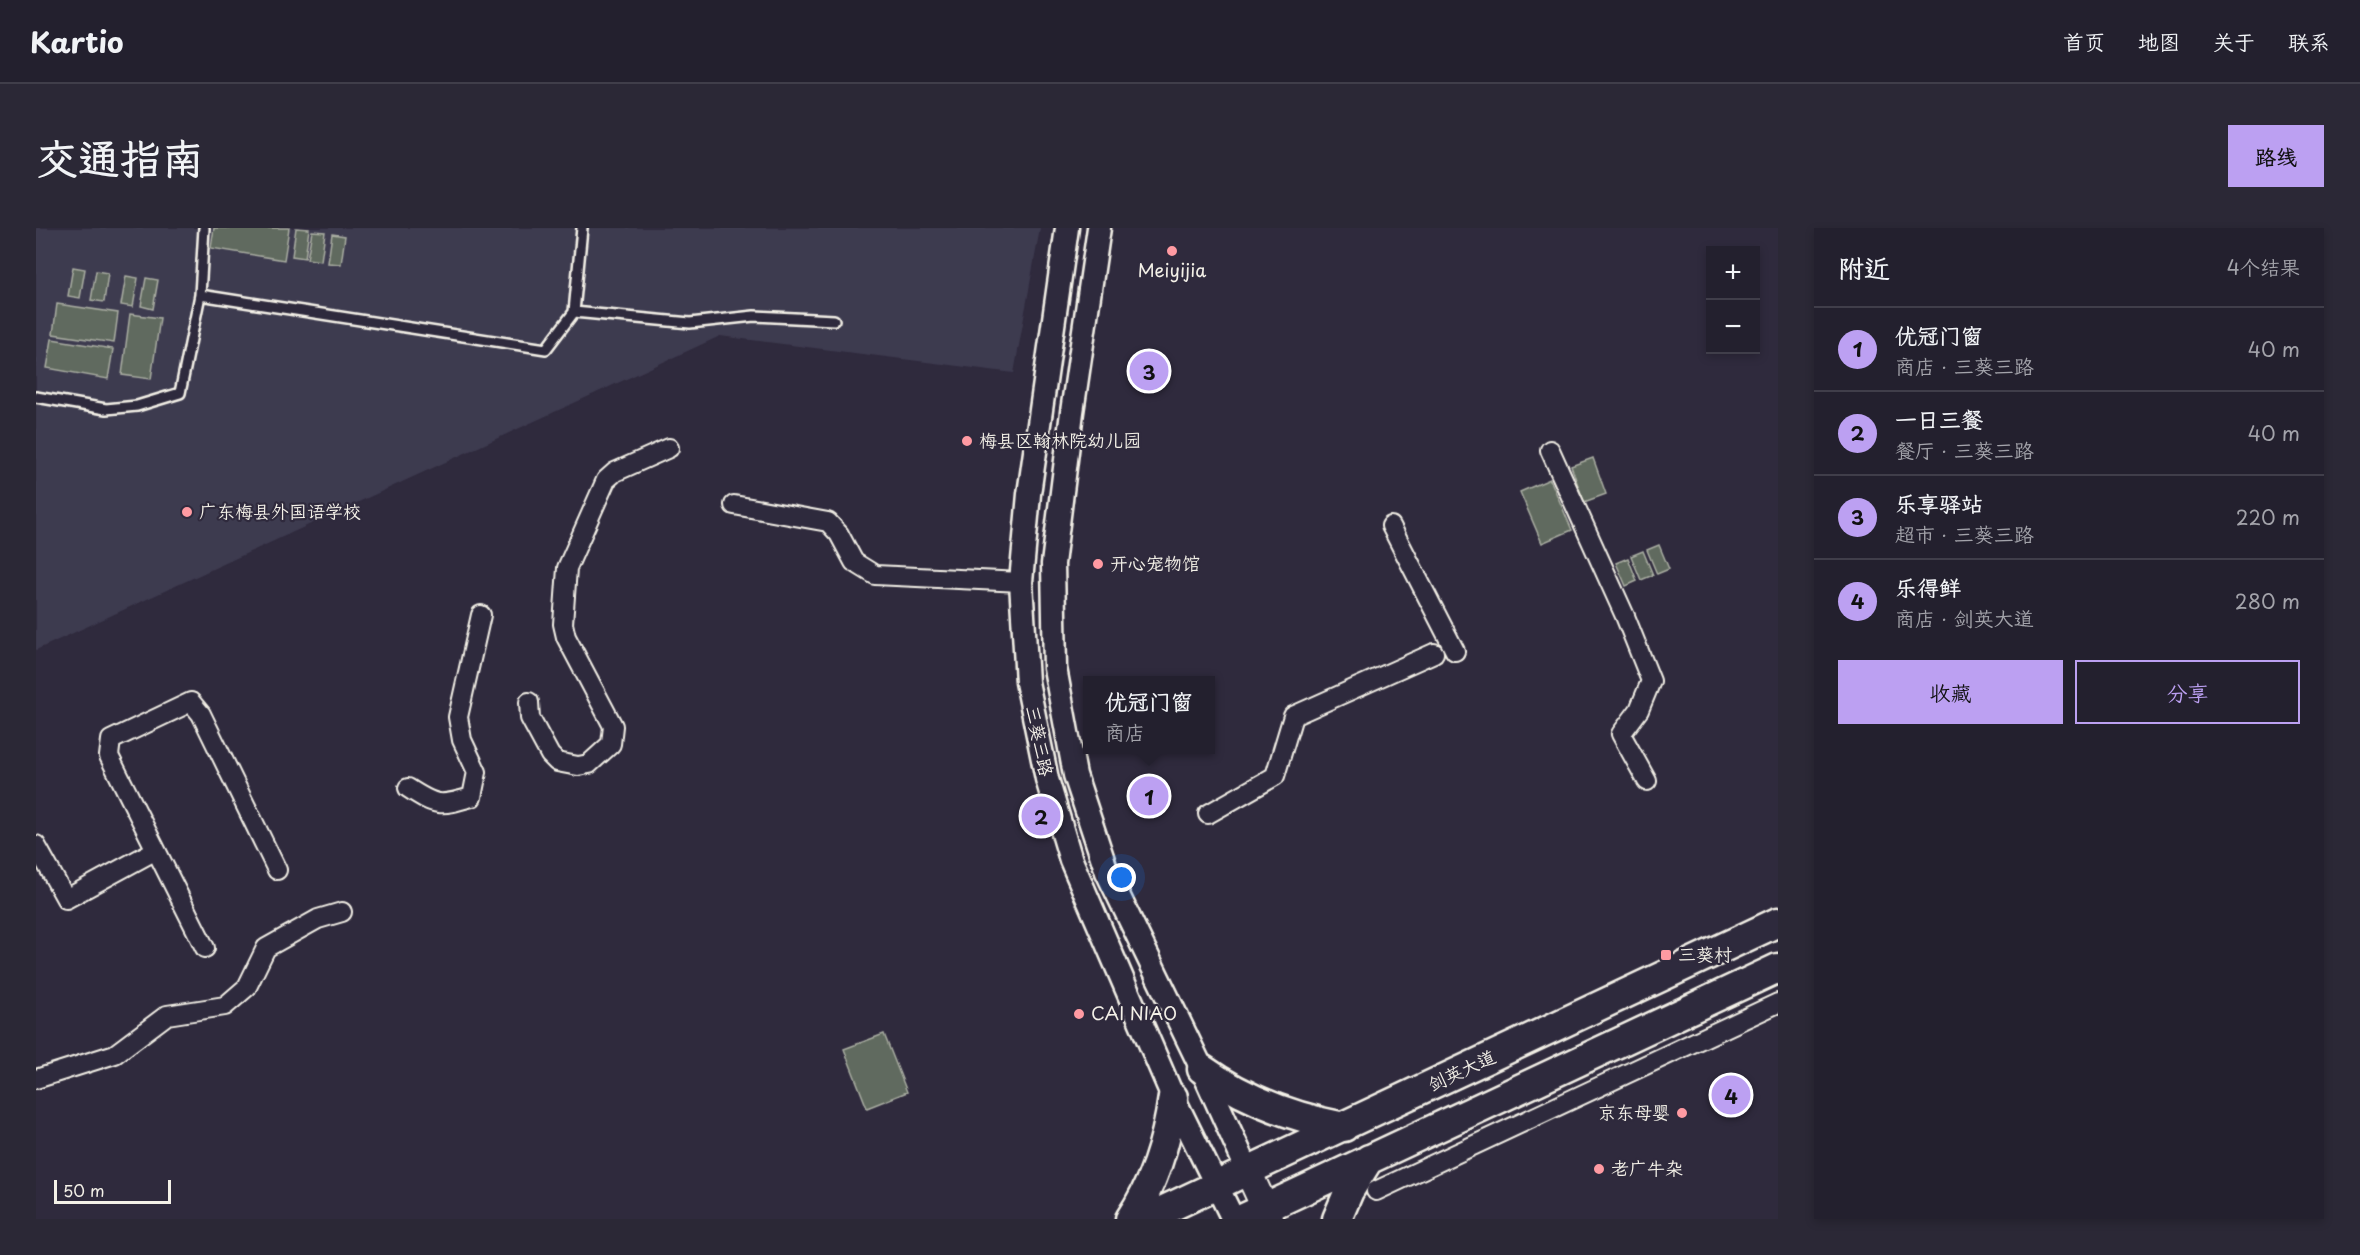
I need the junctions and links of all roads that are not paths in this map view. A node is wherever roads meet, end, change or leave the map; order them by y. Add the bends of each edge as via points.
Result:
1 (204, 228) edge
2 (582, 228) edge
3 (1067, 228) edge
4 (1099, 228) edge
5 (200, 295) junction
6 (574, 312) junction
7 (834, 320) dead end
8 (36, 398) edge
9 (669, 448) dead end
10 (1550, 450) dead end
11 (734, 505) dead end
12 (1391, 526) dead end
13 (1021, 582) junction
14 (481, 615) dead end
15 (1455, 651) dead end
16 (1434, 653) dead end
17 (529, 702) dead end
18 (1647, 781) dead end
19 (408, 788) dead end
20 (1208, 814) dead end
21 (36, 845) edge
22 (156, 850) junction
23 (277, 870) dead end
24 (342, 912) dead end
25 (1778, 922) edge
26 (206, 948) dead end
27 (1778, 968) edge
28 (1778, 1003) edge
29 (1202, 1069) junction
30 (36, 1079) edge
31 (1173, 1096) junction
32 (1344, 1127) junction
33 (1369, 1159) junction
34 (1248, 1171) junction
35 (1216, 1186) junction
36 (1376, 1191) dead end
37 (1259, 1215) edge
38 (1130, 1219) edge
39 (1145, 1219) edge
40 (1233, 1219) edge
41 (1337, 1219) edge

1 - 5 lane
2 - 6 lane
3 - 13 street, 三葵三路 via 1029,494
4 - 29 street, 三葵三路 via 1053,564 1055,668 1075,775 1107,872
5 - 6 lane via 546,349
5 - 8 lane via 180,393 137,406 106,409
6 - 7 lane via 690,323 754,316
9 - 17 street via 615,472 606,480 567,568 563,624 566,637 613,726 611,744 589,764 557,762 530,718
10 - 18 street via 1651,681 1639,710 1621,734
11 - 13 street via 828,522 854,562 875,575
12 - 15 street
13 - 31 street, 三葵三路 via 1027,682 1047,779 1071,860
14 - 19 street via 458,717 462,740 477,772 472,797 449,803 430,802
16 - 20 street via 1293,716 1275,777
21 - 22 street via 66,899
22 - 23 street via 109,756 111,740 191,702 201,714
22 - 26 street
24 - 30 street via 318,920 266,948 247,987 225,1006 167,1015 115,1054
25 - 32 main road, 剑英大道
27 - 33 main road
28 - 36 street
29 - 32 main road via 1268,1107
29 - 34 street, 三葵三路
31 - 35 street, 三葵三路
31 - 38 main road via 1158,1164
32 - 34 main road, 剑英大道
33 - 37 main road
33 - 41 main road
34 - 35 main road, 剑英大道
34 - 37 main road
35 - 39 main road, 剑英大道
35 - 40 street, 三葵三路

